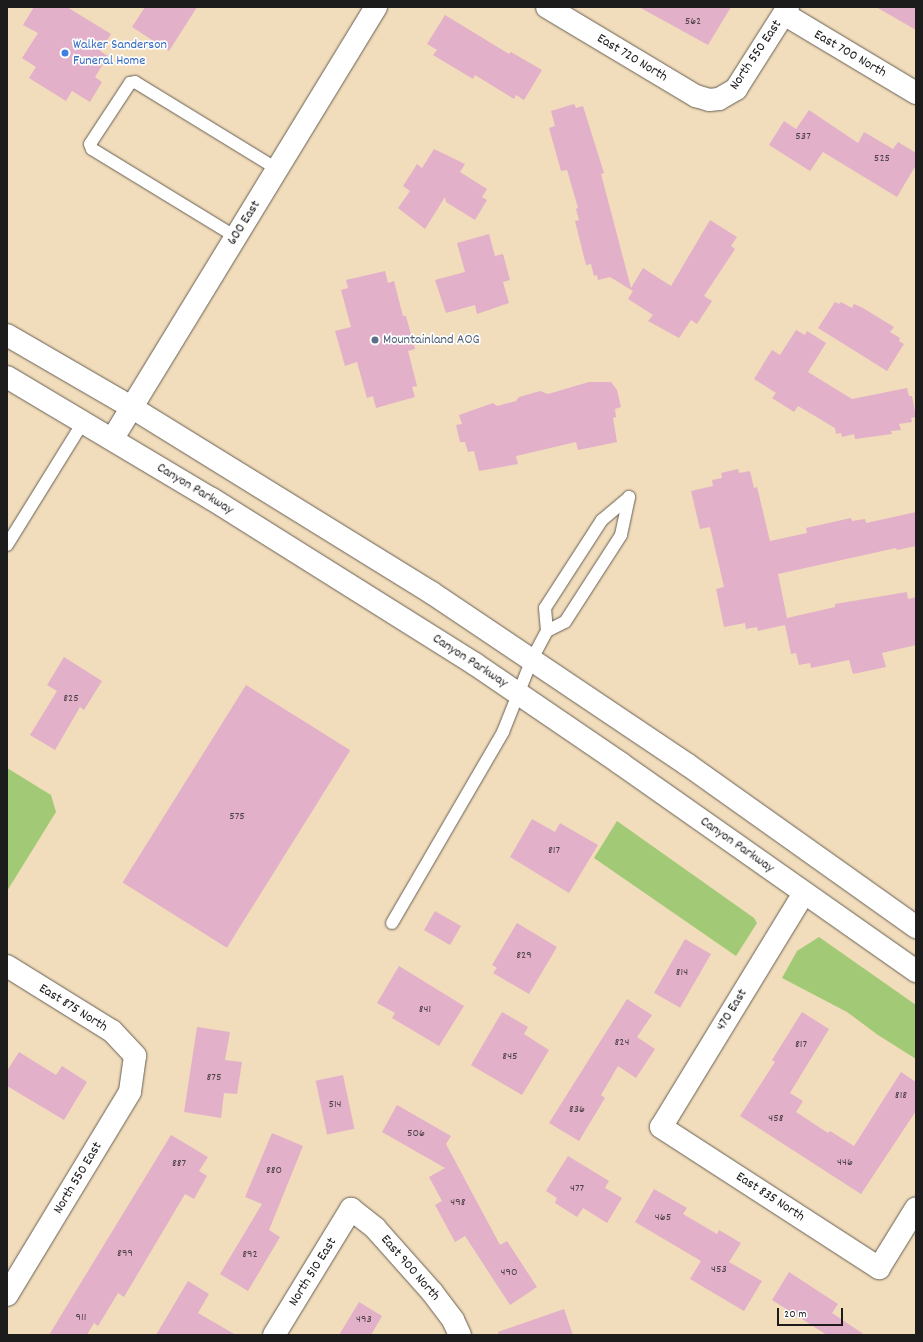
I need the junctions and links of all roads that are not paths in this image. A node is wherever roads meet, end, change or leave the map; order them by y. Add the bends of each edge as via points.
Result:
1 (376, 7) edge
2 (547, 7) edge
3 (786, 11) edge
4 (916, 93) edge
5 (720, 99) joint
6 (277, 169) junction
7 (236, 237) junction
8 (7, 335) edge
9 (7, 377) edge
10 (131, 407) junction
11 (84, 421) junction
12 (112, 438) junction
13 (7, 545) edge
14 (547, 631) junction
15 (532, 658) junction
16 (519, 694) junction
17 (804, 893) junction
18 (392, 923) dead end
19 (916, 927) edge
20 (7, 966) edge
21 (916, 971) edge
22 (134, 1056) joint
23 (660, 1127) joint
24 (916, 1208) edge
25 (351, 1210) joint
26 (8, 1290) edge
27 (274, 1335) edge
28 (460, 1335) edge

1 - 6 main road, 600 East
2 - 5 main road, East 720 North via 696,96 709,100
3 - 4 main road, East 700 North
3 - 5 main road, North 550 East via 736,89
6 - 7 main road, 600 East
6 - 7 lane via 135,82 130,83 90,144 92,149
7 - 10 main road, 600 East
8 - 10 main road
9 - 11 main road, Canyon Parkway
10 - 12 main road, 600 East
10 - 15 main road via 432,593
11 - 12 main road, Canyon Parkway
11 - 13 lane
12 - 16 main road, Canyon Parkway via 341,579
14 - 14 lane via 565,622 621,535 629,497 602,520 545,608
14 - 15 lane
15 - 16 lane
15 - 19 main road
16 - 17 main road, Canyon Parkway
16 - 18 lane via 503,732
17 - 21 main road, Canyon Parkway
17 - 23 main road, 470 East
20 - 22 main road, East 875 North via 112,1031
22 - 26 main road, North 550 East via 130,1092
23 - 24 main road, East 835 North via 879,1268
25 - 27 main road, North 510 East
25 - 28 main road, East 900 North via 375,1228 432,1292 453,1320

